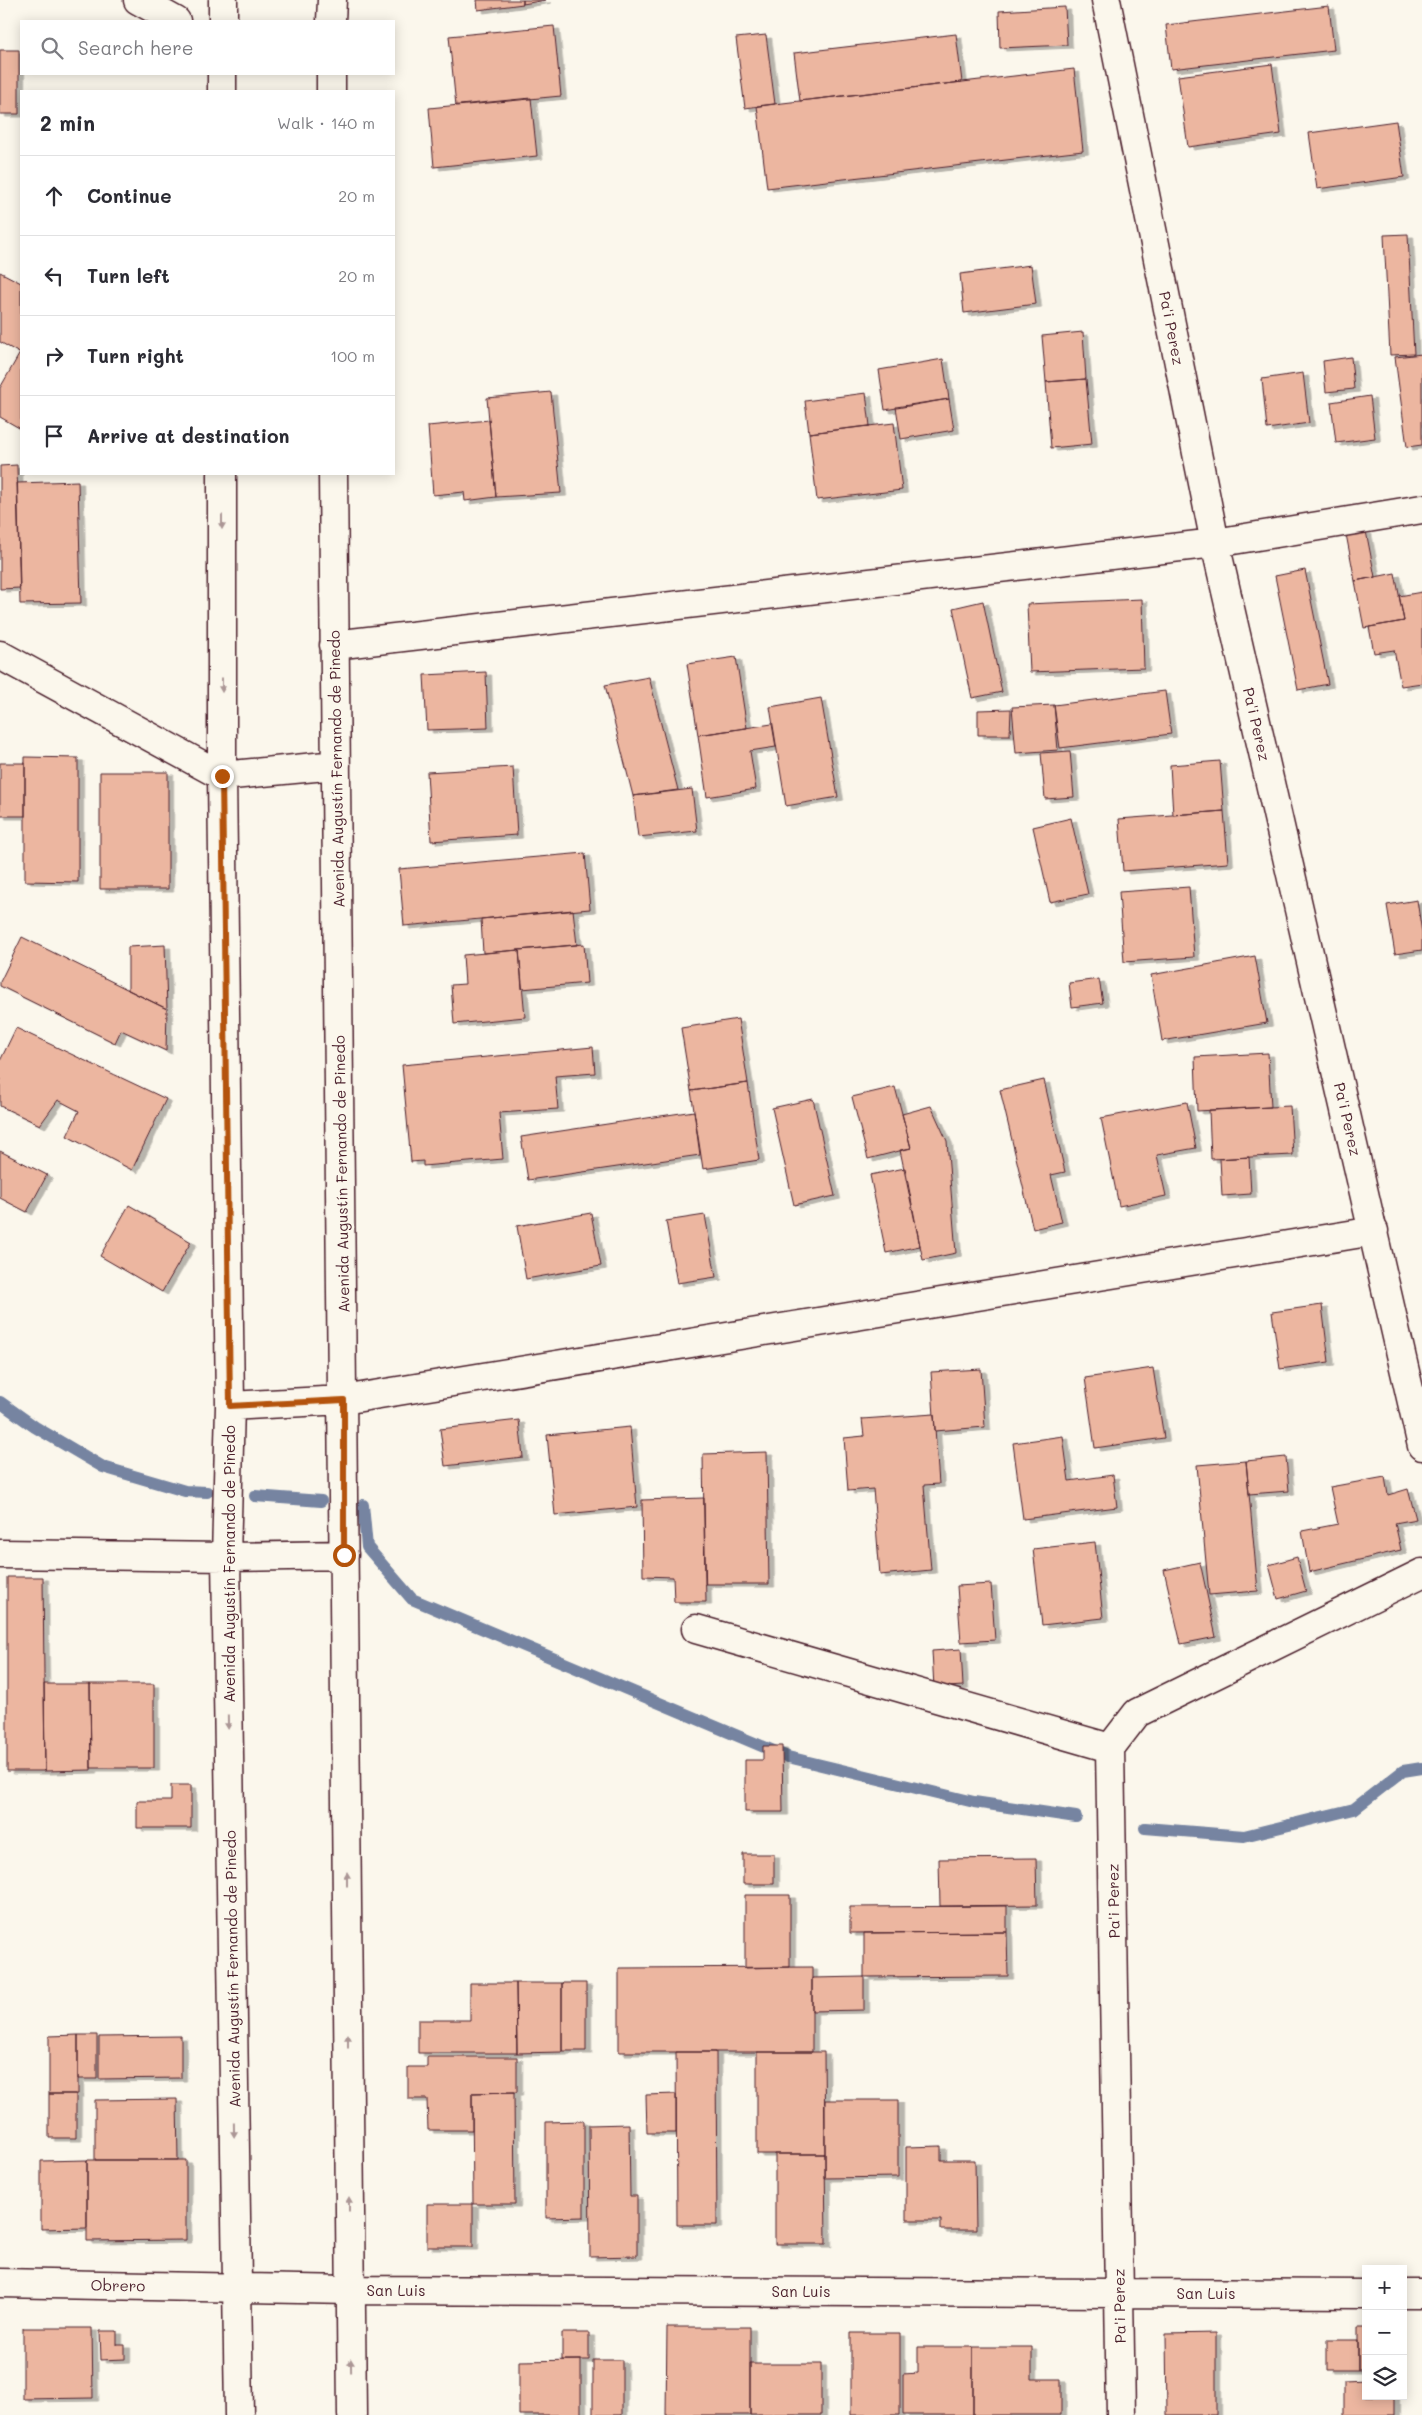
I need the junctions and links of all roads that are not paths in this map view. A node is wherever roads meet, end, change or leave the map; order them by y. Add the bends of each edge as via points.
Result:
1 (138, 0) edge
2 (223, 0) edge
3 (332, 0) edge
4 (1106, 0) edge
5 (174, 20) edge
6 (223, 20) edge
7 (332, 20) edge
8 (222, 75) edge
9 (331, 75) edge
10 (222, 90) edge
11 (332, 90) edge
12 (222, 475) edge
13 (333, 475) edge
14 (1422, 509) edge
15 (1215, 544) junction
16 (334, 645) junction
17 (0, 655) edge
18 (336, 765) junction
19 (222, 776) junction
20 (1374, 1231) junction
21 (344, 1400) junction
22 (230, 1406) junction
23 (1422, 1446) edge
24 (0, 1554) edge
25 (344, 1555) junction
26 (226, 1557) junction
27 (1422, 1573) edge
28 (696, 1629) dead end
29 (1110, 1748) junction
30 (0, 2283) edge
31 (237, 2288) junction
32 (350, 2290) junction
33 (1119, 2292) junction
34 (1362, 2294) edge
35 (1407, 2294) edge
36 (1422, 2294) edge
37 (239, 2415) edge
38 (352, 2415) edge
39 (1121, 2415) edge

1 - 5 street
2 - 6 street
3 - 7 street
4 - 15 street, Pa'i Perez
8 - 10 street
9 - 11 street
12 -> 19 street, Avenida Augustín Fernando de Pinedo
13 - 16 street, Avenida Augustín Fernando de Pinedo
14 - 15 street
15 - 16 street
15 - 20 street, Pa'i Perez
16 - 18 street, Avenida Augustín Fernando de Pinedo
17 - 19 street
18 - 19 street
18 - 21 street, Avenida Augustín Fernando de Pinedo
19 - 22 street, Avenida Augustín Fernando de Pinedo
20 - 21 street
20 - 23 street, Pa'i Perez
21 - 22 street
21 - 25 street, Avenida Augustín Fernando de Pinedo
22 - 26 street, Avenida Augustín Fernando de Pinedo
24 - 26 street
25 - 26 street
32 -> 25 street, Avenida Augustín Fernando de Pinedo
26 -> 31 street, Avenida Augustín Fernando de Pinedo
27 - 29 street via 1137,1713
28 - 29 street
29 - 33 street, Pa'i Perez
30 - 31 street, Obrero
31 - 32 street, San Luis
31 - 37 street, Avenida Augustín Fernando de Pinedo
32 - 33 street, San Luis
38 -> 32 street, Avenida Augustín Fernando de Pinedo
33 - 34 street, San Luis
33 - 39 street, Pa'i Perez
35 - 36 street

